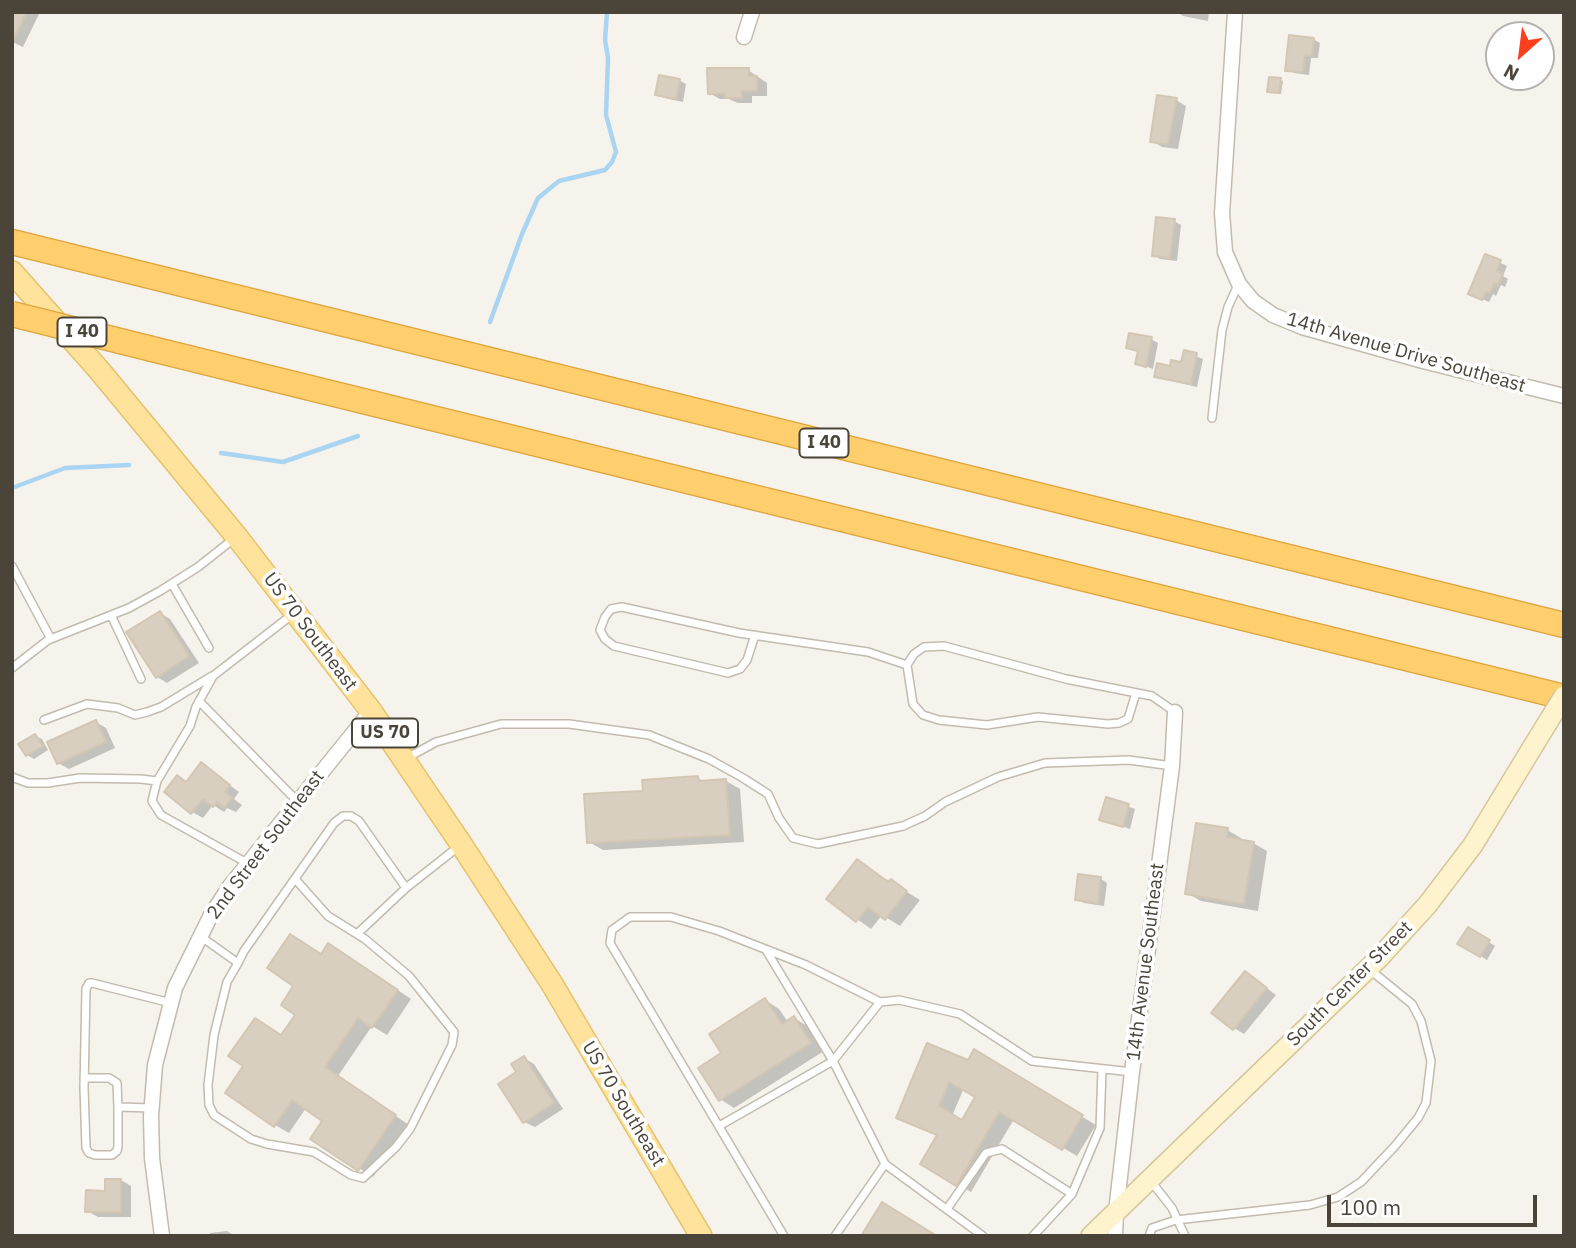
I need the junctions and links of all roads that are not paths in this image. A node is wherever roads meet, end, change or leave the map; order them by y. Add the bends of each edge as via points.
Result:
1 (752, 12) edge
2 (1234, 12) edge
3 (744, 37) dead end
4 (12, 242) edge
5 (12, 272) edge
6 (1238, 284) junction
7 (12, 314) edge
8 (1564, 396) edge
9 (1212, 418) dead end
10 (237, 537) junction
11 (12, 566) edge
12 (172, 584) junction
13 (296, 612) junction
14 (111, 615) junction
15 (1564, 625) edge
16 (755, 635) junction
17 (51, 639) junction
18 (209, 648) dead end
19 (907, 665) junction
20 (12, 668) edge
21 (213, 676) junction
22 (141, 679) dead end
23 (1136, 693) junction
24 (1564, 696) edge
25 (199, 701) junction
26 (370, 711) junction
27 (1175, 712) joint
28 (44, 720) dead end
29 (404, 760) junction
30 (1172, 766) junction
31 (12, 778) edge
32 (157, 781) junction
33 (298, 801) junction
34 (461, 844) junction
35 (247, 863) junction
36 (296, 880) junction
37 (406, 888) junction
38 (357, 934) junction
39 (200, 935) junction
40 (765, 949) junction
41 (238, 963) junction
42 (1368, 969) junction
43 (880, 1002) junction
44 (171, 1003) junction
45 (833, 1061) junction
46 (1102, 1069) junction
47 (1132, 1072) junction
48 (84, 1078) junction
49 (118, 1107) junction
50 (152, 1108) junction
51 (719, 1126) junction
52 (885, 1164) junction
53 (1150, 1179) junction
54 (1072, 1194) junction
55 (947, 1209) junction
56 (1116, 1212) junction
57 (1175, 1220) junction
58 (162, 1236) edge
59 (701, 1236) edge
60 (784, 1236) edge
61 (835, 1236) edge
62 (983, 1236) edge
63 (1033, 1236) edge
64 (1091, 1236) edge
65 (1115, 1236) edge
66 (1149, 1236) edge
67 (1185, 1236) edge

1 - 3 street
2 - 6 street via 1222,212 1225,252
4 - 15 highway, I 40
5 - 10 main road, US 70 Southeast / US 70
6 - 8 street, 14th Avenue Drive Southeast via 1252,302 1302,327
6 - 9 lane via 1222,330
7 - 24 highway, I 40, bridge
10 - 12 lane
10 - 13 main road, US 70 Southeast / US 70
11 - 17 lane
12 - 14 lane
12 - 18 lane
13 - 21 lane
13 - 26 main road, US 70 Southeast / US 70
14 - 17 lane
14 - 22 lane
16 - 16 lane via 622,607 611,609 600,630 614,646 728,673 747,660
16 - 19 lane via 849,649
17 - 20 lane
19 - 23 lane via 923,647 944,646
19 - 23 lane via 913,704 923,715 939,720 987,725 1038,717 1119,723 1128,719
21 - 25 lane
21 - 28 lane via 148,712 135,715 86,704
23 - 27 lane via 1152,696
24 - 42 street, South Center Street, bridge via 1454,872
25 - 32 lane via 190,726
25 - 33 lane
26 - 29 main road, US 70 Southeast / US 70
26 - 33 street, 2nd Street Southeast
27 - 30 street, 14th Avenue Southeast
29 - 30 lane via 436,742 500,724 569,724 649,735 709,759 768,794 793,838 818,844 903,826 998,777 1045,763 1129,760
29 - 34 main road, US 70 Southeast / US 70
30 - 47 street, 14th Avenue Southeast
31 - 32 lane via 28,783 91,778
32 - 35 lane via 152,801 160,815
33 - 35 street, 2nd Street Southeast
34 - 37 lane
34 - 59 main road, US 70 Southeast / US 70 via 552,984
35 - 39 street, 2nd Street Southeast
36 - 37 lane via 334,823 351,817 359,821
36 - 38 lane via 328,916
36 - 41 lane
37 - 38 lane
38 - 41 lane via 410,976 454,1038 410,1129 363,1178 314,1152 251,1139 214,1115 208,1085 214,1035 227,982
39 - 41 lane
39 - 44 street, 2nd Street Southeast
40 - 43 lane
40 - 45 lane
40 - 51 lane via 671,917 630,917 612,930 610,943
42 - 53 street, South Center Street
42 - 57 lane via 1412,1004 1421,1021 1431,1061 1426,1103 1418,1118 1361,1182 1338,1197 1310,1205
43 - 45 lane
43 - 46 lane via 899,1000 960,1014 1032,1061
44 - 48 lane via 89,983
44 - 50 street, 2nd Street Southeast via 155,1065
45 - 51 lane
45 - 52 lane
46 - 47 lane
46 - 54 lane via 1100,1128
47 - 56 street, 14th Avenue Southeast
48 - 49 lane via 109,1078 117,1083
48 - 49 lane via 89,1153 112,1155 117,1151
49 - 50 lane
50 - 58 street, 2nd Street Southeast via 152,1158
51 - 60 lane
52 - 55 lane
52 - 61 lane
53 - 56 street, South Center Street
53 - 57 lane via 1172,1208
54 - 55 lane via 1002,1149 986,1153
54 - 63 lane
55 - 62 lane
56 - 64 street, South Center Street
56 - 65 street, 14th Avenue Southeast
57 - 66 lane via 1152,1228
57 - 67 lane

